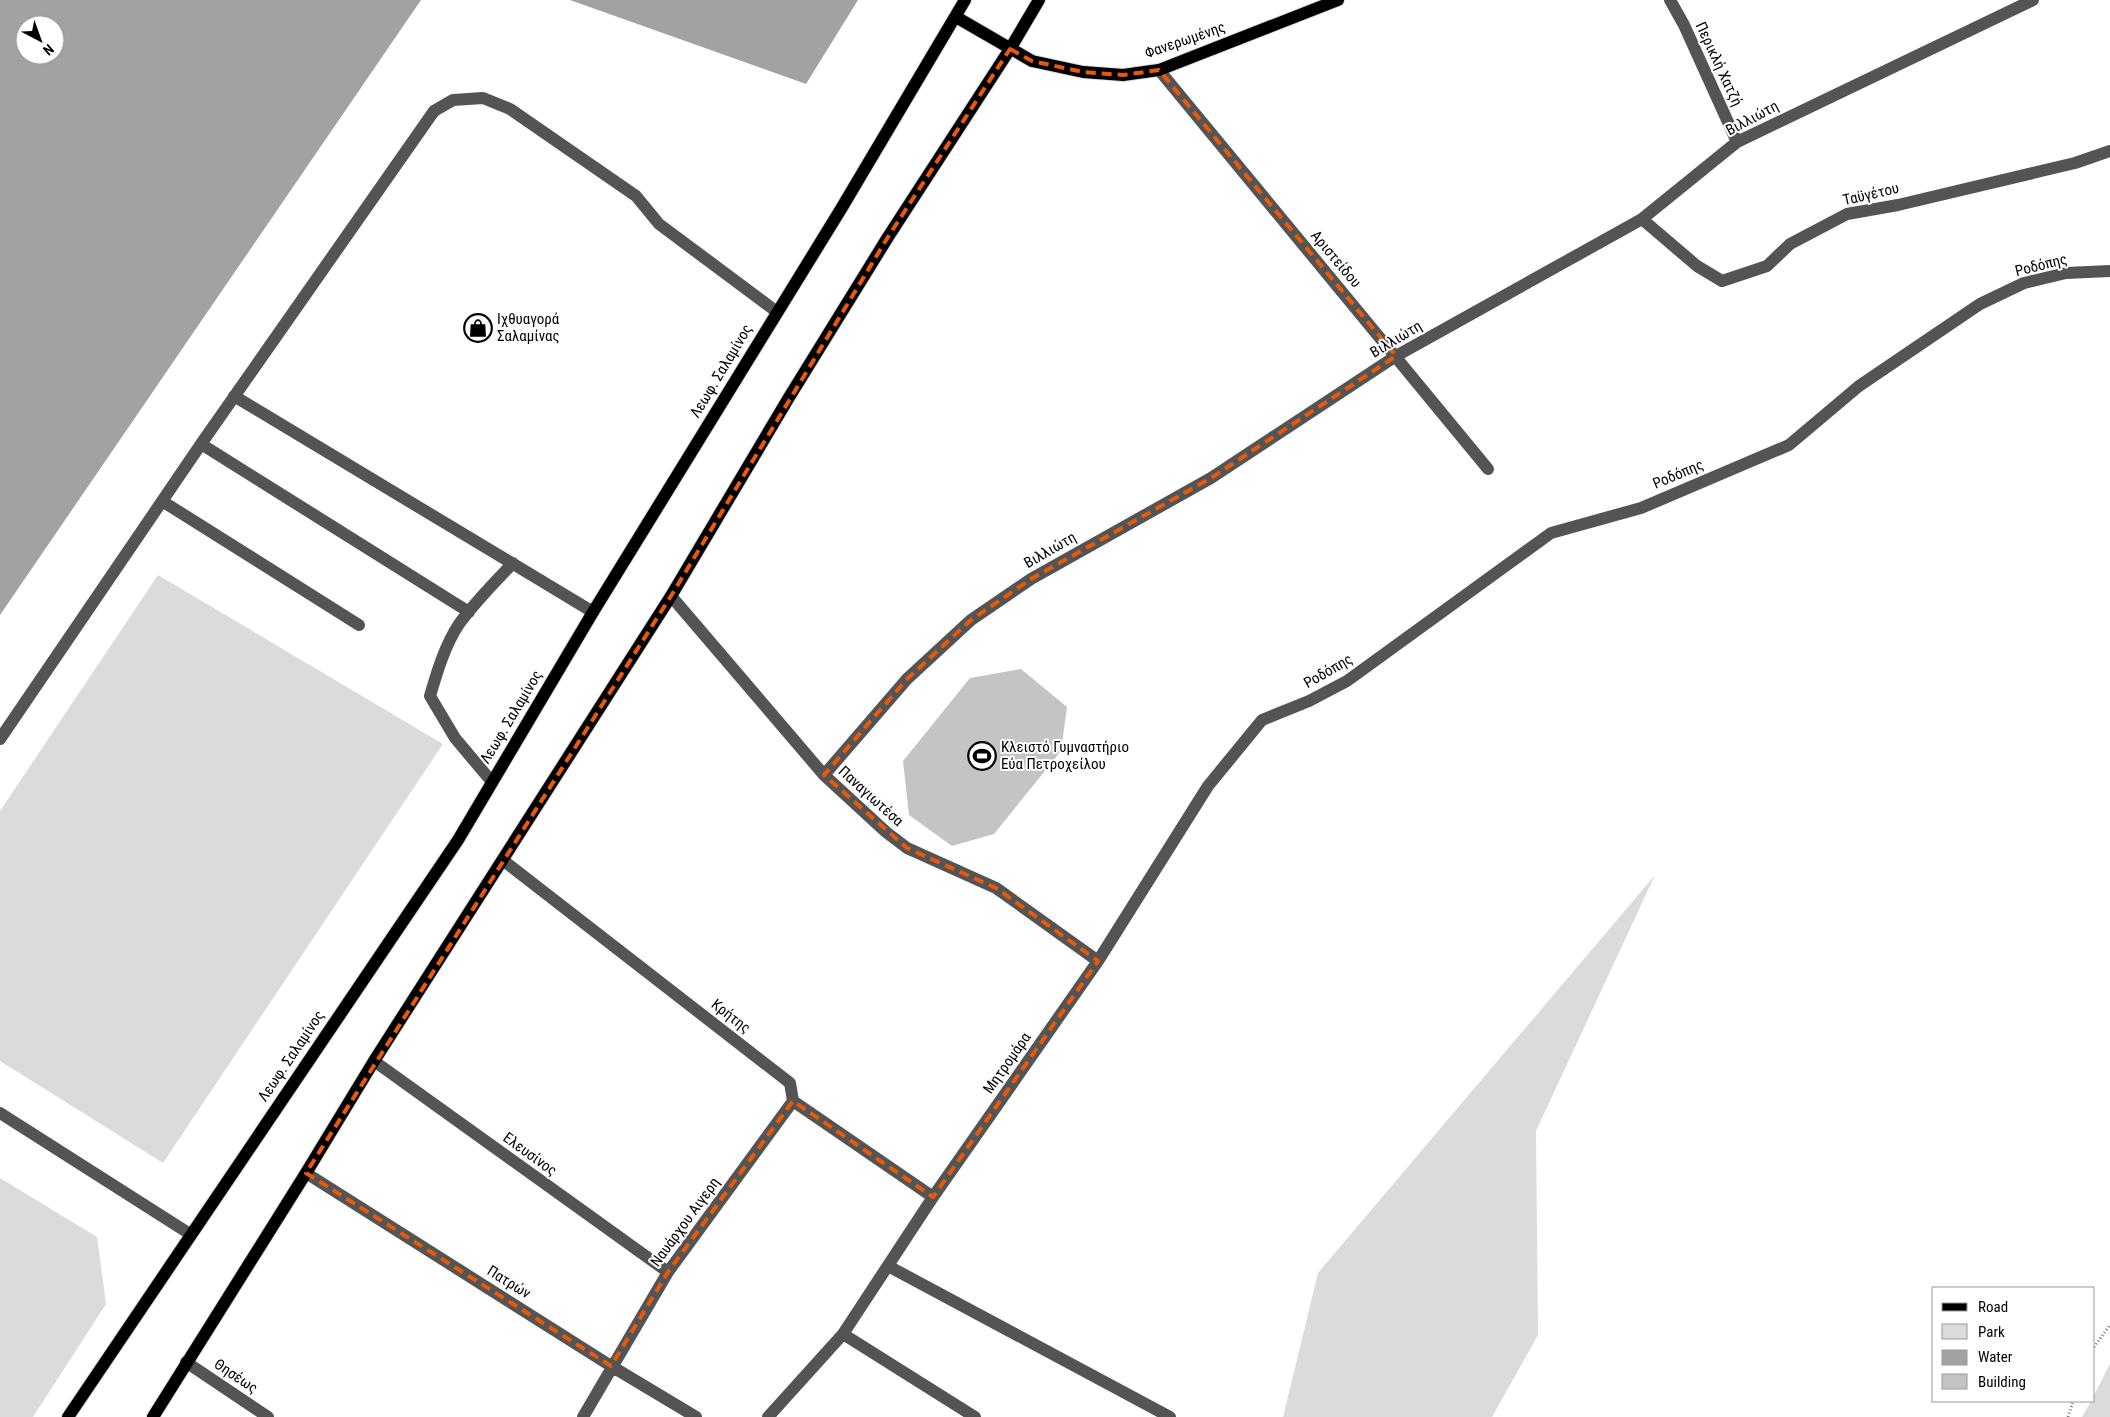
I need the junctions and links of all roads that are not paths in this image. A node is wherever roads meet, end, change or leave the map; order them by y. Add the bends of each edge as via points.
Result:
1 (965, 0) edge
2 (1038, 0) edge
3 (1338, 0) edge
4 (1670, 0) edge
5 (2033, 0) edge
6 (956, 17) junction
7 (1010, 49) junction
8 (1158, 70) junction
9 (1737, 142) junction
10 (2110, 151) edge
11 (1642, 219) junction
12 (2110, 271) edge
13 (776, 312) junction
14 (1396, 356) junction
15 (234, 396) junction
16 (201, 444) junction
17 (1488, 469) dead end
18 (162, 501) junction
19 (513, 563) junction
20 (671, 596) junction
21 (468, 612) junction
22 (593, 612) junction
23 (359, 625) dead end
24 (1262, 720) joint
25 (0, 739) edge
26 (824, 776) junction
27 (492, 782) junction
28 (504, 860) junction
29 (1098, 960) junction
30 (374, 1061) junction
31 (793, 1102) junction
32 (0, 1113) edge
33 (306, 1173) junction
34 (933, 1197) junction
35 (190, 1234) junction
36 (888, 1266) junction
37 (668, 1272) junction
38 (843, 1334) junction
39 (186, 1362) junction
40 (611, 1366) junction
41 (68, 1417) edge
42 (152, 1417) edge
43 (268, 1417) edge
44 (583, 1417) edge
45 (696, 1417) edge
46 (768, 1417) edge
47 (975, 1417) edge
48 (1170, 1417) edge

1 - 6 main road, Λεωφ. Σαλαμίνος
2 - 7 main road
3 - 8 main road, Φανερωμένης
4 - 9 street, Περικλή Χατζή
5 - 9 street, Βιλλιώτη
6 - 7 main road, Φανερωμένης
6 - 13 main road, Λεωφ. Σαλαμίνος
7 - 8 main road, Φανερωμένης via 1032,61 1082,72 1123,75
7 - 20 main road via 788,399
8 - 14 street, Αριστείδου
9 - 11 street, Βιλλιώτη
10 - 11 street, Ταϋγέτου via 2075,163 1847,214 1790,244 1767,266 1722,282 1697,266
11 - 14 street, Βιλλιώτη
12 - 24 street, Ροδόπης via 2066,273 2024,283 1980,304 1859,386 1789,445 1641,508 1550,534 1347,682
13 - 15 street via 659,224 636,196 510,110 483,98 453,100 434,111
13 - 22 main road, Λεωφ. Σαλαμίνος
14 - 17 street, Αριστείδου
14 - 26 street, Βιλλιώτη via 1211,478 1031,579 971,620 907,679
15 - 16 street
15 - 19 street
16 - 18 street
16 - 21 street
18 - 23 street
18 - 25 street
19 - 21 street
19 - 22 street
20 - 26 street, Παναγιωτέσα
20 - 28 main road
21 - 27 street via 438,668 430,696 455,738
22 - 27 main road, Λεωφ. Σαλαμίνος
24 - 29 street, Μητρομάρα via 1208,786
26 - 29 street, Παναγιωτέσα via 907,848 996,888
27 - 35 main road, Λεωφ. Σαλαμίνος via 452,848
28 - 30 main road
28 - 31 street, Κρήτης via 790,1083
29 - 34 street, Μητρομάρα
30 - 33 main road
30 - 37 street, Ελευσίνος
31 - 34 street
31 - 37 street, Ναυάρχου Αιγερη
32 - 35 street
33 - 39 main road
33 - 40 street, Πατρών
34 - 36 street, Μητρομάρα
35 - 41 main road, Λεωφ. Σαλαμίνος
36 - 38 street, Μητρομάρα
36 - 48 street
37 - 40 street, Ναυάρχου Αιγερη
38 - 46 street, Μητρομάρα
38 - 47 street
39 - 42 main road
39 - 43 street, Θησέως
40 - 44 street, Ναυάρχου Αιγερη
40 - 45 street, Πατρών

